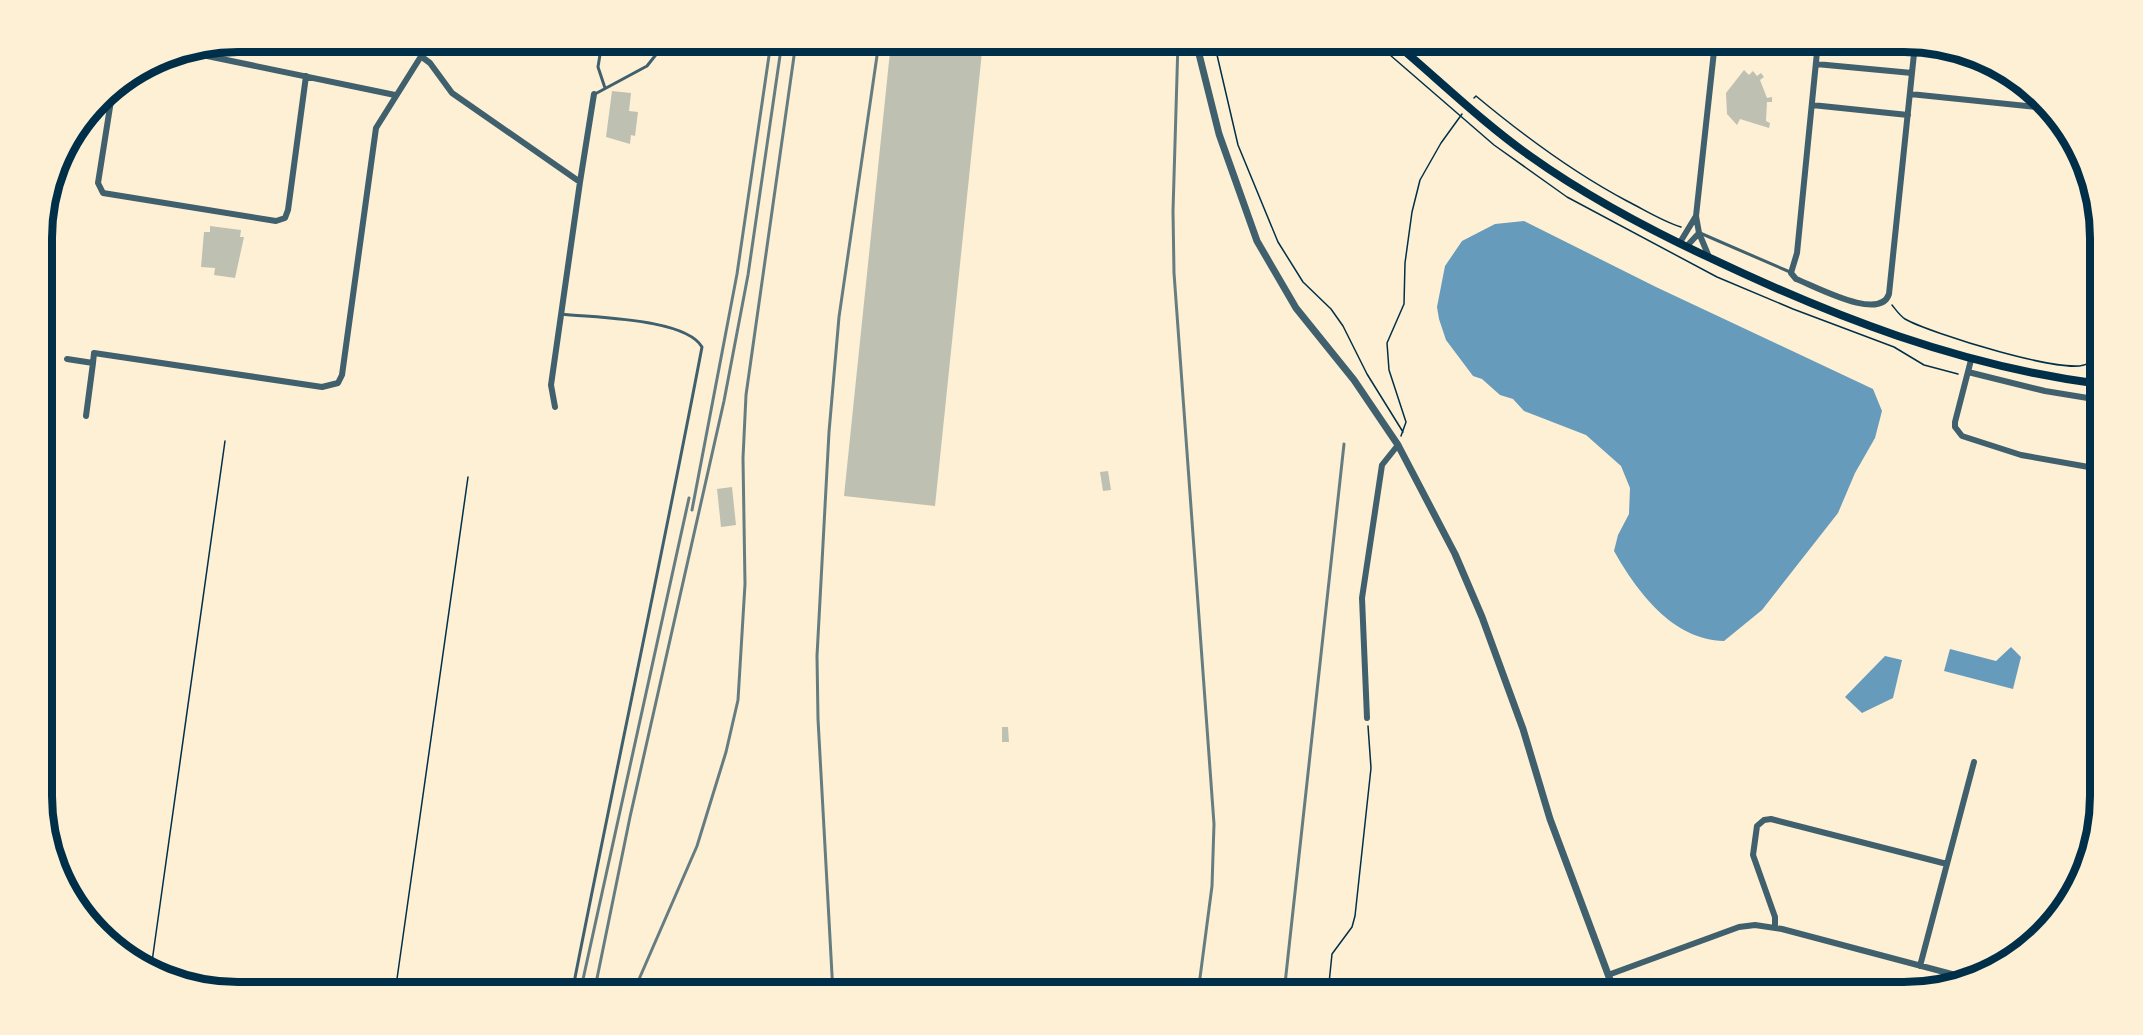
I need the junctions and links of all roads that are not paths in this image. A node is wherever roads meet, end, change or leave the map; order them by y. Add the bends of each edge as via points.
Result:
1 (1199, 52) edge
2 (1406, 52) edge
3 (1714, 52) edge
4 (1817, 52) edge
5 (424, 53) edge
6 (600, 53) edge
7 (658, 53) edge
8 (1914, 53) edge
9 (206, 56) edge
10 (422, 57) junction
11 (1816, 64) junction
12 (1912, 73) junction
13 (306, 76) junction
14 (605, 88) junction
15 (594, 94) joint
16 (1910, 94) junction
17 (395, 95) junction
18 (110, 104) edge
19 (1812, 105) junction
20 (2036, 107) edge
21 (1908, 115) junction
22 (580, 182) junction
23 (1696, 216) junction
24 (1699, 233) junction
25 (1683, 245) junction
26 (1709, 257) junction
27 (1791, 273) junction
28 (561, 314) junction
29 (68, 359) dead end
30 (1971, 360) junction
31 (93, 363) junction
32 (1968, 372) junction
33 (2090, 382) edge
34 (2090, 398) edge
35 (555, 407) dead end
36 (86, 416) dead end
37 (1398, 445) junction
38 (2090, 467) edge
39 (1367, 718) road end
40 (1974, 762) dead end
41 (1947, 864) junction
42 (1775, 928) junction
43 (1920, 966) junction
44 (1608, 975) junction
45 (1956, 975) edge
46 (574, 982) edge
47 (1611, 982) edge

1 - 37 street via 1219,134 1257,240 1296,308 1354,380
2 - 25 main road via 1532,157 1605,205
3 - 23 street
4 - 11 street
5 - 10 street
6 - 14 lane via 598,67
7 - 14 lane via 648,66
8 - 12 street
9 - 13 street
10 - 17 street
10 - 22 street via 452,93
11 - 12 street
11 - 19 street
12 - 16 street
13 - 17 street
13 - 18 street via 288,210 285,218 276,221 103,193 98,183
14 - 15 lane
15 - 22 street
16 - 20 street
16 - 21 street
17 - 31 street via 376,128 338,383 322,387 94,353
19 - 21 street
19 - 27 street via 1797,253
21 - 27 street via 1888,299 1876,306 1863,305 1796,279
22 - 28 street
23 - 24 street
23 - 25 street via 1687,228
24 - 25 street
24 - 26 street
24 - 27 lane
25 - 26 main road
26 - 30 main road via 1884,332
28 - 35 street via 551,385
28 - 46 lane via 674,327 697,339 702,347
29 - 31 street
30 - 32 street
30 - 33 main road
31 - 36 street
32 - 34 street
32 - 38 street via 1955,422 1962,436 2021,455
37 - 39 street via 1382,465 1362,598
37 - 44 street via 1455,554 1482,617
40 - 41 street
41 - 42 street via 1808,827 1764,820 1757,826 1753,855 1775,917
41 - 43 street
42 - 43 street
42 - 44 street via 1740,927
43 - 45 street
44 - 47 street

